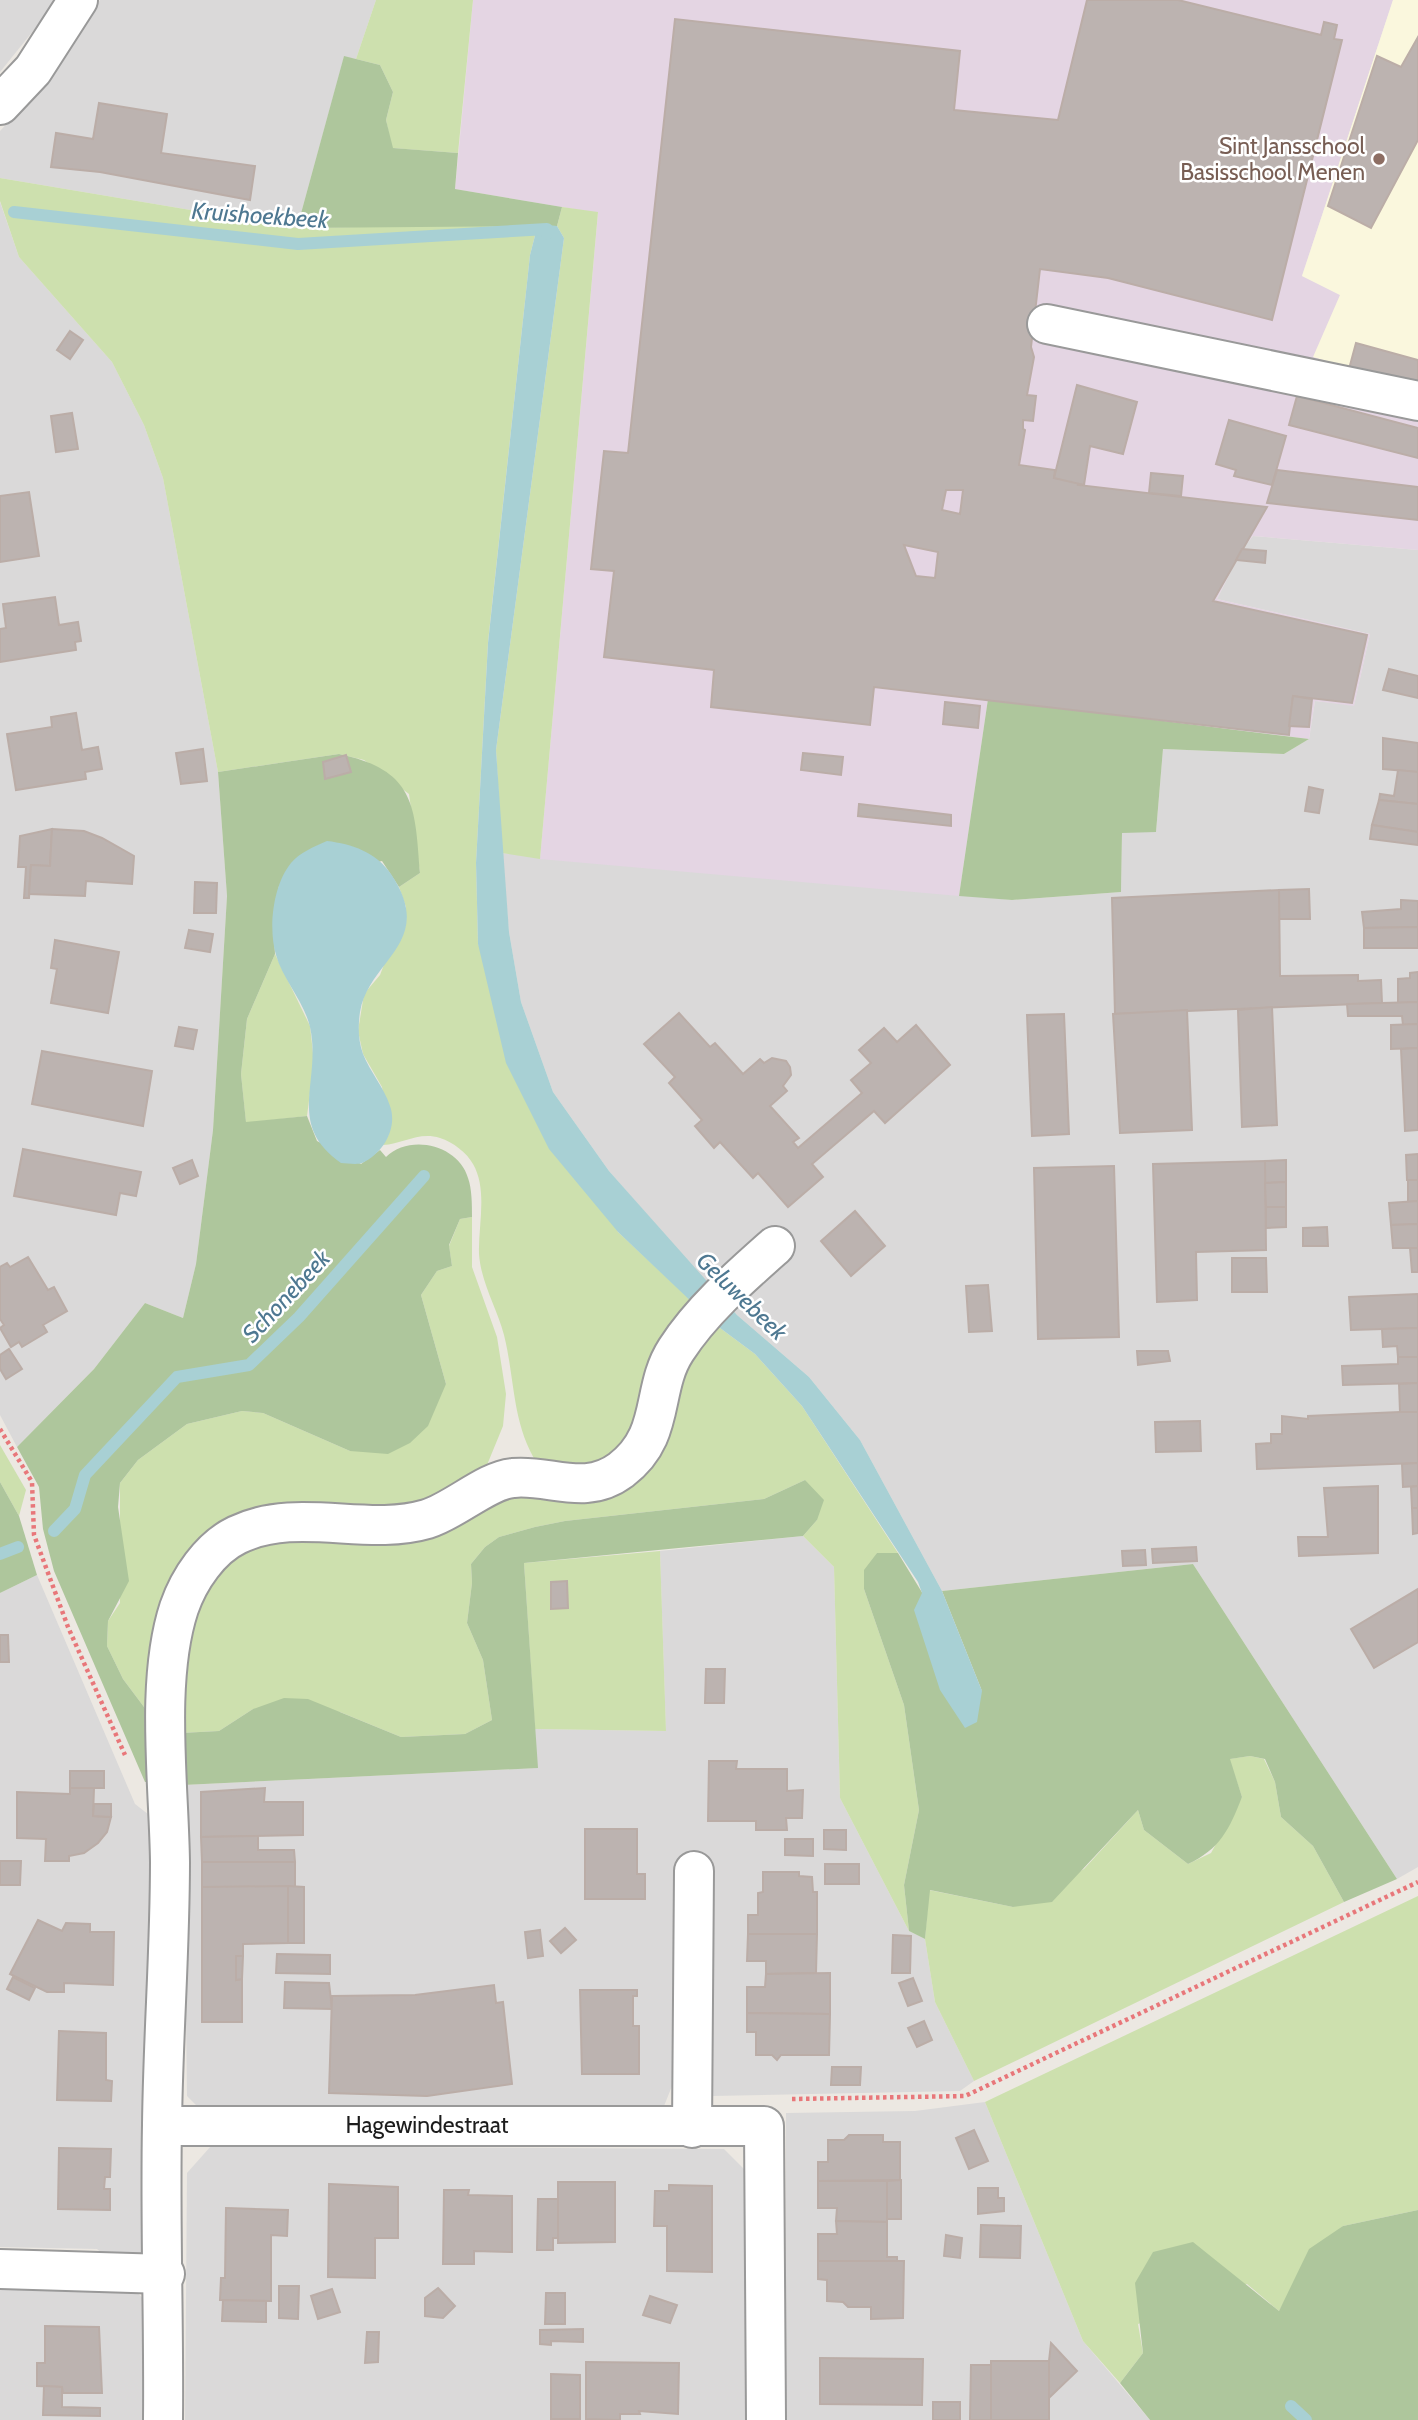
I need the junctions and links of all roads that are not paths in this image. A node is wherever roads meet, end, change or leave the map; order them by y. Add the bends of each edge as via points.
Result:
1 (78, 0) edge
2 (0, 105) edge
3 (1047, 324) dead end
4 (1418, 401) edge
5 (775, 1246) dead end
6 (694, 1871) dead end
7 (162, 2126) junction
8 (692, 2128) junction
9 (0, 2269) edge
10 (164, 2274) junction
11 (163, 2420) edge
12 (766, 2420) edge

1 - 2 street via 33,70
3 - 4 street
5 - 7 street via 746,1271 673,1354 648,1441 616,1474 585,1484 511,1477 425,1520 284,1523 237,1535 207,1557 180,1605 171,1643
6 - 8 street
7 - 8 street, Hagewindestraat
7 - 10 street
8 - 12 street, Hagewindestraat via 764,2126
9 - 10 street
10 - 11 street

